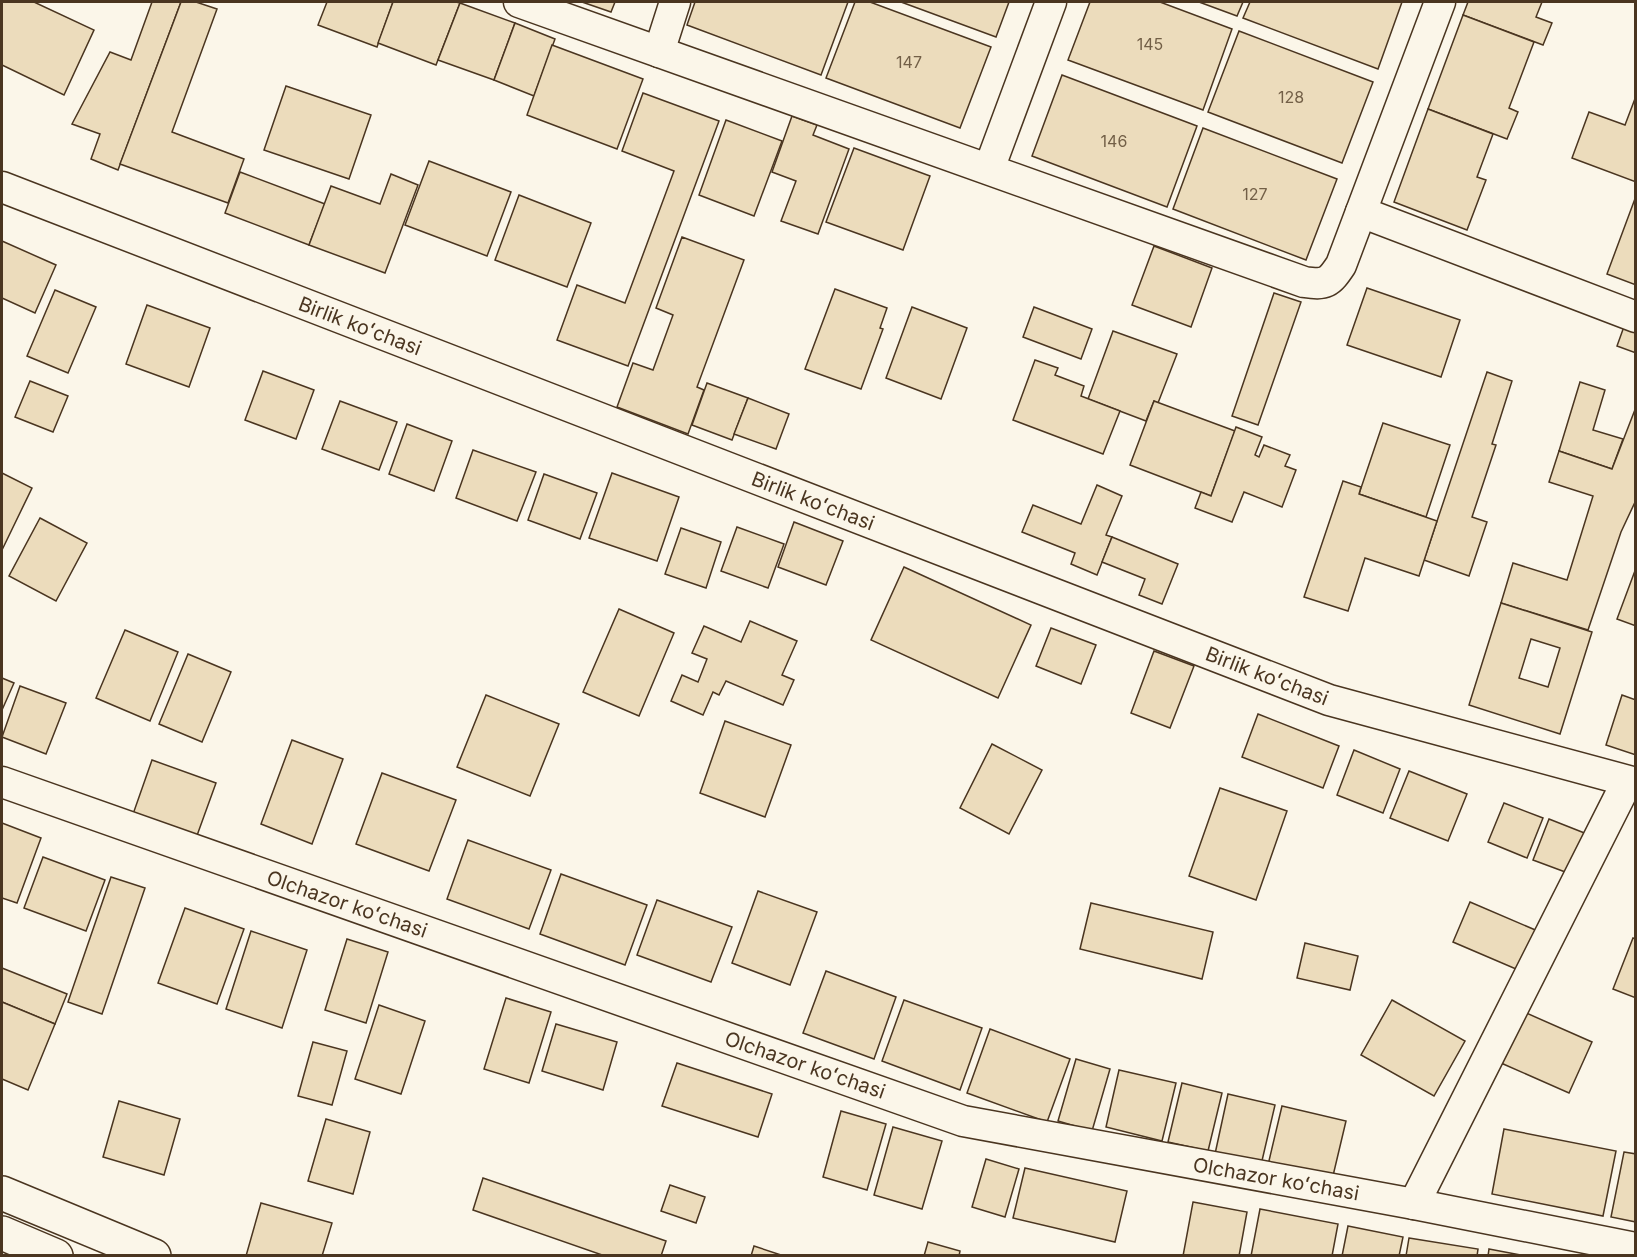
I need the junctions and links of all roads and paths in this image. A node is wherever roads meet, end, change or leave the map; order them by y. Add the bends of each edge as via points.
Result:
1 (519, 2) edge
2 (675, 2) edge
3 (1051, 2) edge
4 (1440, 2) edge
5 (659, 52) junction
6 (988, 170) junction
7 (2, 187) edge
8 (1361, 212) junction
9 (1635, 317) edge
10 (2, 782) edge
11 (1631, 782) edge
12 (2, 1193) edge
13 (1414, 1204) junction
14 (2, 1233) edge
15 (1635, 1248) edge
16 (56, 1256) edge
17 (154, 1256) edge

1 - 5 street
2 - 5 street
3 - 6 street
4 - 8 street
5 - 6 street
6 - 8 street via 1304,282 1320,284 1333,278 1341,265
7 - 11 street, Birlik koʻchasi via 1329,700
8 - 9 street
10 - 13 street, Olchazor koʻchasi via 963,1121
11 - 13 street
12 - 17 main road
13 - 15 street, Olchazor koʻchasi
14 - 16 main road

